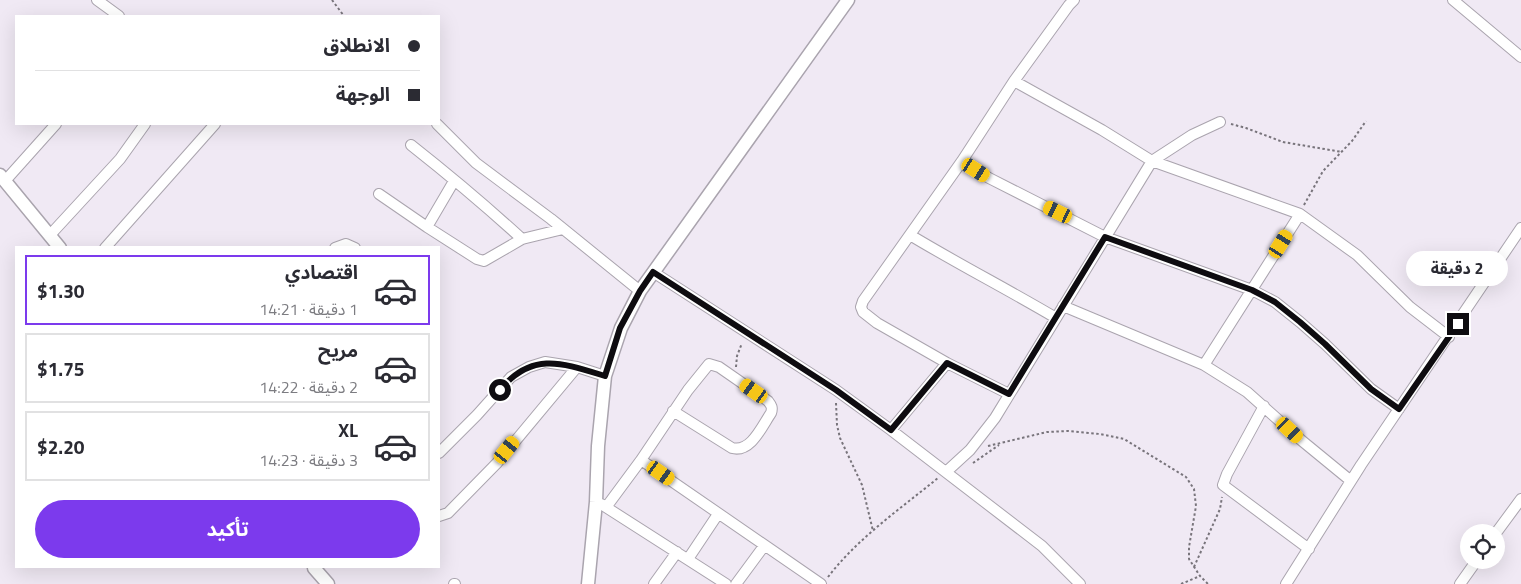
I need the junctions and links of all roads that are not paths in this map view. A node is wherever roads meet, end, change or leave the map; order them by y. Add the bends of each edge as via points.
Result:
1 (97, 0) edge
2 (848, 0) edge
3 (1453, 0) edge
4 (1071, 2) edge
5 (118, 15) edge
6 (1521, 56) edge
7 (1014, 81) junction
8 (1220, 122) road end
9 (55, 125) edge
10 (144, 125) edge
11 (214, 125) edge
12 (438, 125) edge
13 (411, 145) dead end
14 (962, 161) junction
15 (1152, 161) junction
16 (3, 178) edge
17 (454, 182) junction
18 (380, 194) dead end
19 (1300, 214) junction
20 (426, 227) junction
21 (1521, 228) edge
22 (563, 229) junction
23 (50, 234) junction
24 (910, 235) junction
25 (1105, 237) junction
26 (522, 239) junction
27 (59, 246) edge
28 (107, 246) edge
29 (653, 272) junction
30 (1252, 290) junction
31 (640, 291) junction
32 (1063, 306) junction
33 (1056, 318) junction
34 (1449, 337) junction
35 (947, 363) junction
36 (1204, 365) junction
37 (577, 367) junction
38 (605, 376) junction
39 (1009, 394) junction
40 (1264, 406) junction
41 (1399, 409) junction
42 (674, 411) junction
43 (891, 430) junction
44 (440, 452) edge
45 (641, 460) junction
46 (946, 472) junction
47 (1351, 481) junction
48 (1521, 499) edge
49 (601, 504) junction
50 (718, 514) junction
51 (440, 516) edge
52 (1503, 524) edge
53 (764, 546) junction
54 (1309, 549) junction
55 (677, 552) junction
56 (688, 559) junction
57 (314, 568) edge
58 (1471, 569) edge
59 (824, 581) edge
60 (328, 584) edge
61 (588, 584) edge
62 (654, 584) edge
63 (726, 584) edge
64 (736, 584) edge
65 (1080, 584) edge
66 (1286, 584) edge
67 (1460, 584) edge

1 - 5 street
2 - 29 street
3 - 6 street
4 - 7 street
7 - 14 street
7 - 15 street
8 - 15 street via 1192,135
9 - 16 street
10 - 23 street via 120,159
11 - 28 street
12 - 22 street via 476,163
13 - 17 street
14 - 24 street
14 - 25 street
15 - 19 street
15 - 25 street
16 - 23 street
17 - 20 street
17 - 26 street
18 - 20 street
19 - 30 street
19 - 34 street via 1357,255 1410,307
20 - 26 street via 460,250 484,261
21 - 34 street
22 - 26 street
22 - 31 street
23 - 27 street
24 - 33 street
24 - 35 street via 863,301 863,312 876,323
25 - 30 street
25 - 32 street
29 - 31 street
29 - 43 street via 836,390
30 - 36 street
30 - 41 street via 1275,302 1300,322 1371,389
31 - 38 street via 620,328
32 - 33 street
32 - 36 street
33 - 39 street
34 - 41 street
35 - 39 street
35 - 43 street
36 - 40 street
37 - 38 street
37 - 44 street via 545,362 511,376
37 - 51 street via 497,463 448,513
38 - 49 street via 598,446
39 - 46 street via 970,450
40 - 47 street
40 - 54 street via 1223,485
41 - 47 street
42 - 42 street via 738,450 749,445 772,413 772,405 716,365 709,364
42 - 45 street
43 - 46 street
45 - 49 street
45 - 50 street
46 - 65 street via 1042,546
47 - 54 street
48 - 52 street
49 - 55 street
49 - 61 street
50 - 53 street
50 - 56 street
53 - 59 street
53 - 64 street
54 - 66 street
55 - 56 street
55 - 62 street
56 - 63 street
57 - 60 street
58 - 67 street

